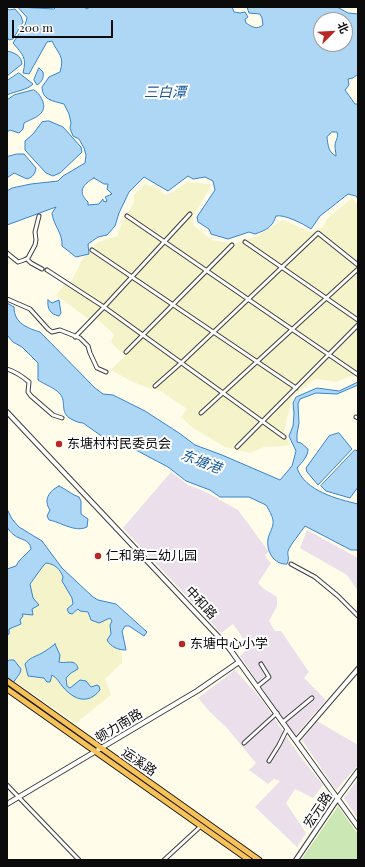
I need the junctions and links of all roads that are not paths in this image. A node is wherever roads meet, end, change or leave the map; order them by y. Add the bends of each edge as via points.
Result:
1 (190, 214) dead end
2 (39, 216) dead end
3 (127, 216) dead end
4 (164, 242) junction
5 (245, 242) dead end
6 (232, 245) dead end
7 (92, 250) dead end
8 (7, 253) edge
9 (27, 259) junction
10 (358, 265) edge
11 (281, 267) junction
12 (42, 269) dead end
13 (358, 269) edge
14 (47, 270) dead end
15 (206, 271) junction
16 (132, 277) junction
17 (326, 298) junction
18 (7, 299) edge
19 (247, 299) junction
20 (172, 305) junction
21 (104, 307) junction
22 (358, 320) edge
23 (358, 326) edge
24 (292, 330) junction
25 (212, 332) junction
26 (142, 335) junction
27 (75, 337) junction
28 (126, 352) dead end
29 (329, 355) junction
30 (257, 362) junction
31 (181, 363) junction
32 (7, 370) edge
33 (106, 372) dead end
34 (357, 374) edge
35 (155, 386) dead end
36 (296, 388) junction
37 (223, 393) junction
38 (7, 412) edge
39 (201, 413) dead end
40 (62, 418) dead end
41 (263, 422) junction
42 (284, 437) dead end
43 (237, 447) dead end
44 (291, 564) dead end
45 (358, 616) edge
46 (239, 662) junction
47 (261, 664) dead end
48 (358, 669) edge
49 (7, 681) edge
50 (258, 686) junction
51 (7, 689) edge
52 (312, 698) dead end
53 (277, 713) junction
54 (283, 722) junction
55 (288, 729) junction
56 (296, 741) junction
57 (244, 743) dead end
58 (101, 748) junction
59 (95, 752) junction
60 (269, 761) dead end
61 (358, 771) edge
62 (7, 785) edge
63 (20, 797) junction
64 (338, 798) junction
65 (7, 804) edge
66 (201, 826) junction
67 (358, 827) edge
68 (79, 860) edge
69 (164, 860) edge
70 (249, 860) edge
71 (259, 860) edge
72 (296, 860) edge

1 - 4 street
2 - 9 street via 35,245
3 - 4 street
4 - 15 street
4 - 16 street
5 - 11 street
6 - 15 street
7 - 16 street
8 - 9 street via 18,262
9 - 12 street
10 - 11 street via 318,232
11 - 17 street
11 - 19 street
13 - 17 street
14 - 21 street
15 - 19 street
15 - 20 street
16 - 20 street
16 - 21 street
17 - 22 street
17 - 24 street
18 - 27 street via 30,309 52,332 60,330
19 - 24 street
19 - 25 street
20 - 25 street
20 - 26 street
21 - 26 street
21 - 27 street
23 - 29 street
24 - 29 street
24 - 30 street
25 - 30 street
25 - 31 street
26 - 28 street
26 - 31 street
27 - 33 street via 80,338 88,346 97,368
29 - 34 street
29 - 36 street
30 - 36 street
30 - 37 street
31 - 35 street
31 - 37 street
32 - 40 street via 21,374 29,382 28,392 31,396 53,415
36 - 41 street
37 - 39 street
37 - 41 street
38 - 46 street, 中和路 via 229,648
41 - 42 street
41 - 43 street
44 - 45 street via 316,577
46 - 50 street, 中和路
46 - 58 street, 顿力南路 via 197,691
47 - 50 street via 270,677
48 - 56 street
49 - 58 highway, 运溪路
50 - 53 street, 中和路
51 - 59 highway, 运溪路
52 - 54 street
53 - 54 street, 中和路
53 - 57 street
54 - 55 street, 中和路
55 - 56 street, 中和路
55 - 60 street
56 - 64 street, 中和路
58 - 59 street, 顿力南路
58 - 71 highway, 运溪路
59 - 63 street, 顿力南路
59 - 66 highway, 运溪路
61 - 64 street, 宏元路
62 - 63 street
63 - 65 street, 顿力南路
63 - 68 street
64 - 67 street, 中和路
64 - 72 street, 宏元路
66 - 69 street
66 - 70 highway, 运溪路

